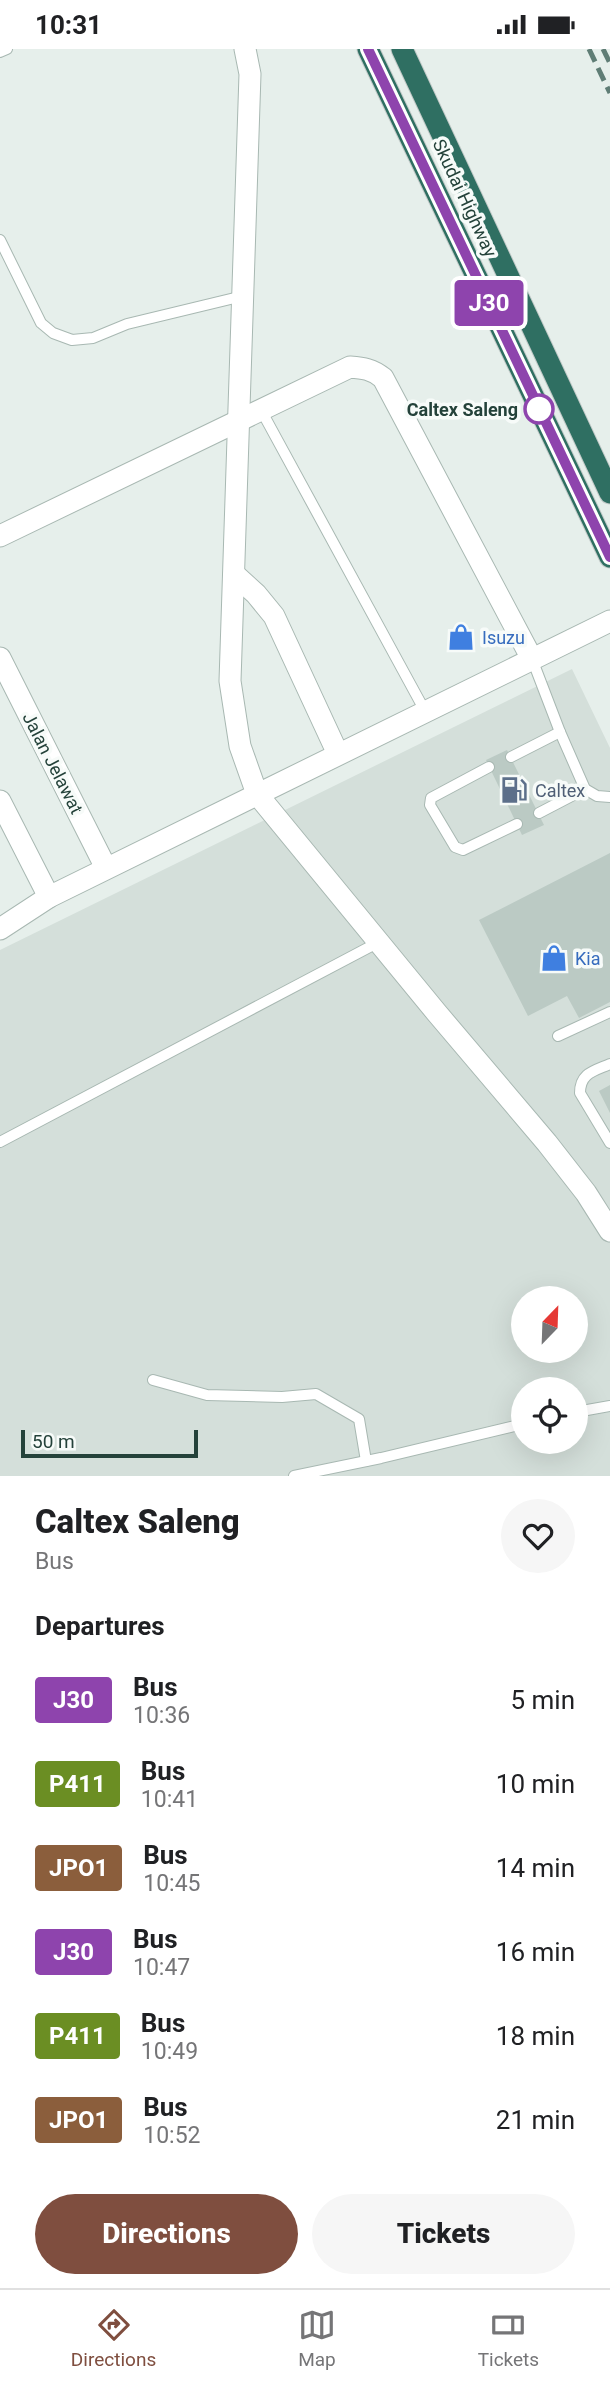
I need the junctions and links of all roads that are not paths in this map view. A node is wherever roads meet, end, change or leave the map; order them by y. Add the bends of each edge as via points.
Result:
1 (7, 49) edge
2 (245, 49) edge
3 (368, 49) edge
4 (402, 49) edge
5 (0, 52) edge
6 (0, 240) edge
7 (243, 296) junction
8 (261, 410) junction
9 (238, 422) junction
10 (610, 493) edge
11 (0, 536) edge
12 (610, 557) edge
13 (234, 574) junction
14 (610, 621) edge
15 (0, 658) edge
16 (532, 659) junction
17 (425, 711) junction
18 (560, 732) junction
19 (338, 754) junction
20 (511, 757) dead end
21 (489, 767) dead end
22 (585, 789) junction
23 (257, 794) junction
24 (610, 797) edge
25 (0, 801) edge
26 (538, 813) dead end
27 (517, 824) dead end
28 (106, 868) junction
29 (49, 897) junction
30 (0, 929) edge
31 (379, 942) junction
32 (610, 1012) edge
33 (558, 1036) dead end
34 (610, 1064) edge
35 (0, 1142) edge
36 (610, 1143) edge
37 (610, 1231) edge
38 (153, 1380) dead end
39 (610, 1406) edge
40 (588, 1410) edge
41 (511, 1426) edge
42 (366, 1461) junction
43 (294, 1476) edge

1 - 5 lane
2 - 7 street via 250,74
3 - 12 highway, Skudai Highway
4 - 10 highway, Skudai Highway
6 - 7 lane via 41,323 72,340
7 - 9 street
8 - 9 street
8 - 16 street via 350,367 374,371 383,378
8 - 17 lane
9 - 11 street
9 - 13 street
13 - 19 street via 274,616
13 - 23 street via 230,681 240,746
14 - 16 street
15 - 28 street, Jalan Jelawat
16 - 17 street
16 - 18 lane
17 - 19 street
18 - 20 lane
18 - 22 lane
19 - 23 street
21 - 27 lane via 431,798 430,805 455,847 463,850
22 - 24 lane
22 - 26 lane
23 - 28 street
23 - 31 street
25 - 29 street
28 - 29 street
29 - 30 street
31 - 35 lane
31 - 37 street via 547,1143
32 - 33 lane
34 - 36 lane via 585,1075 580,1084 580,1093
38 - 42 lane via 207,1395 316,1394 359,1419
39 - 40 lane
41 - 42 lane
42 - 43 lane

